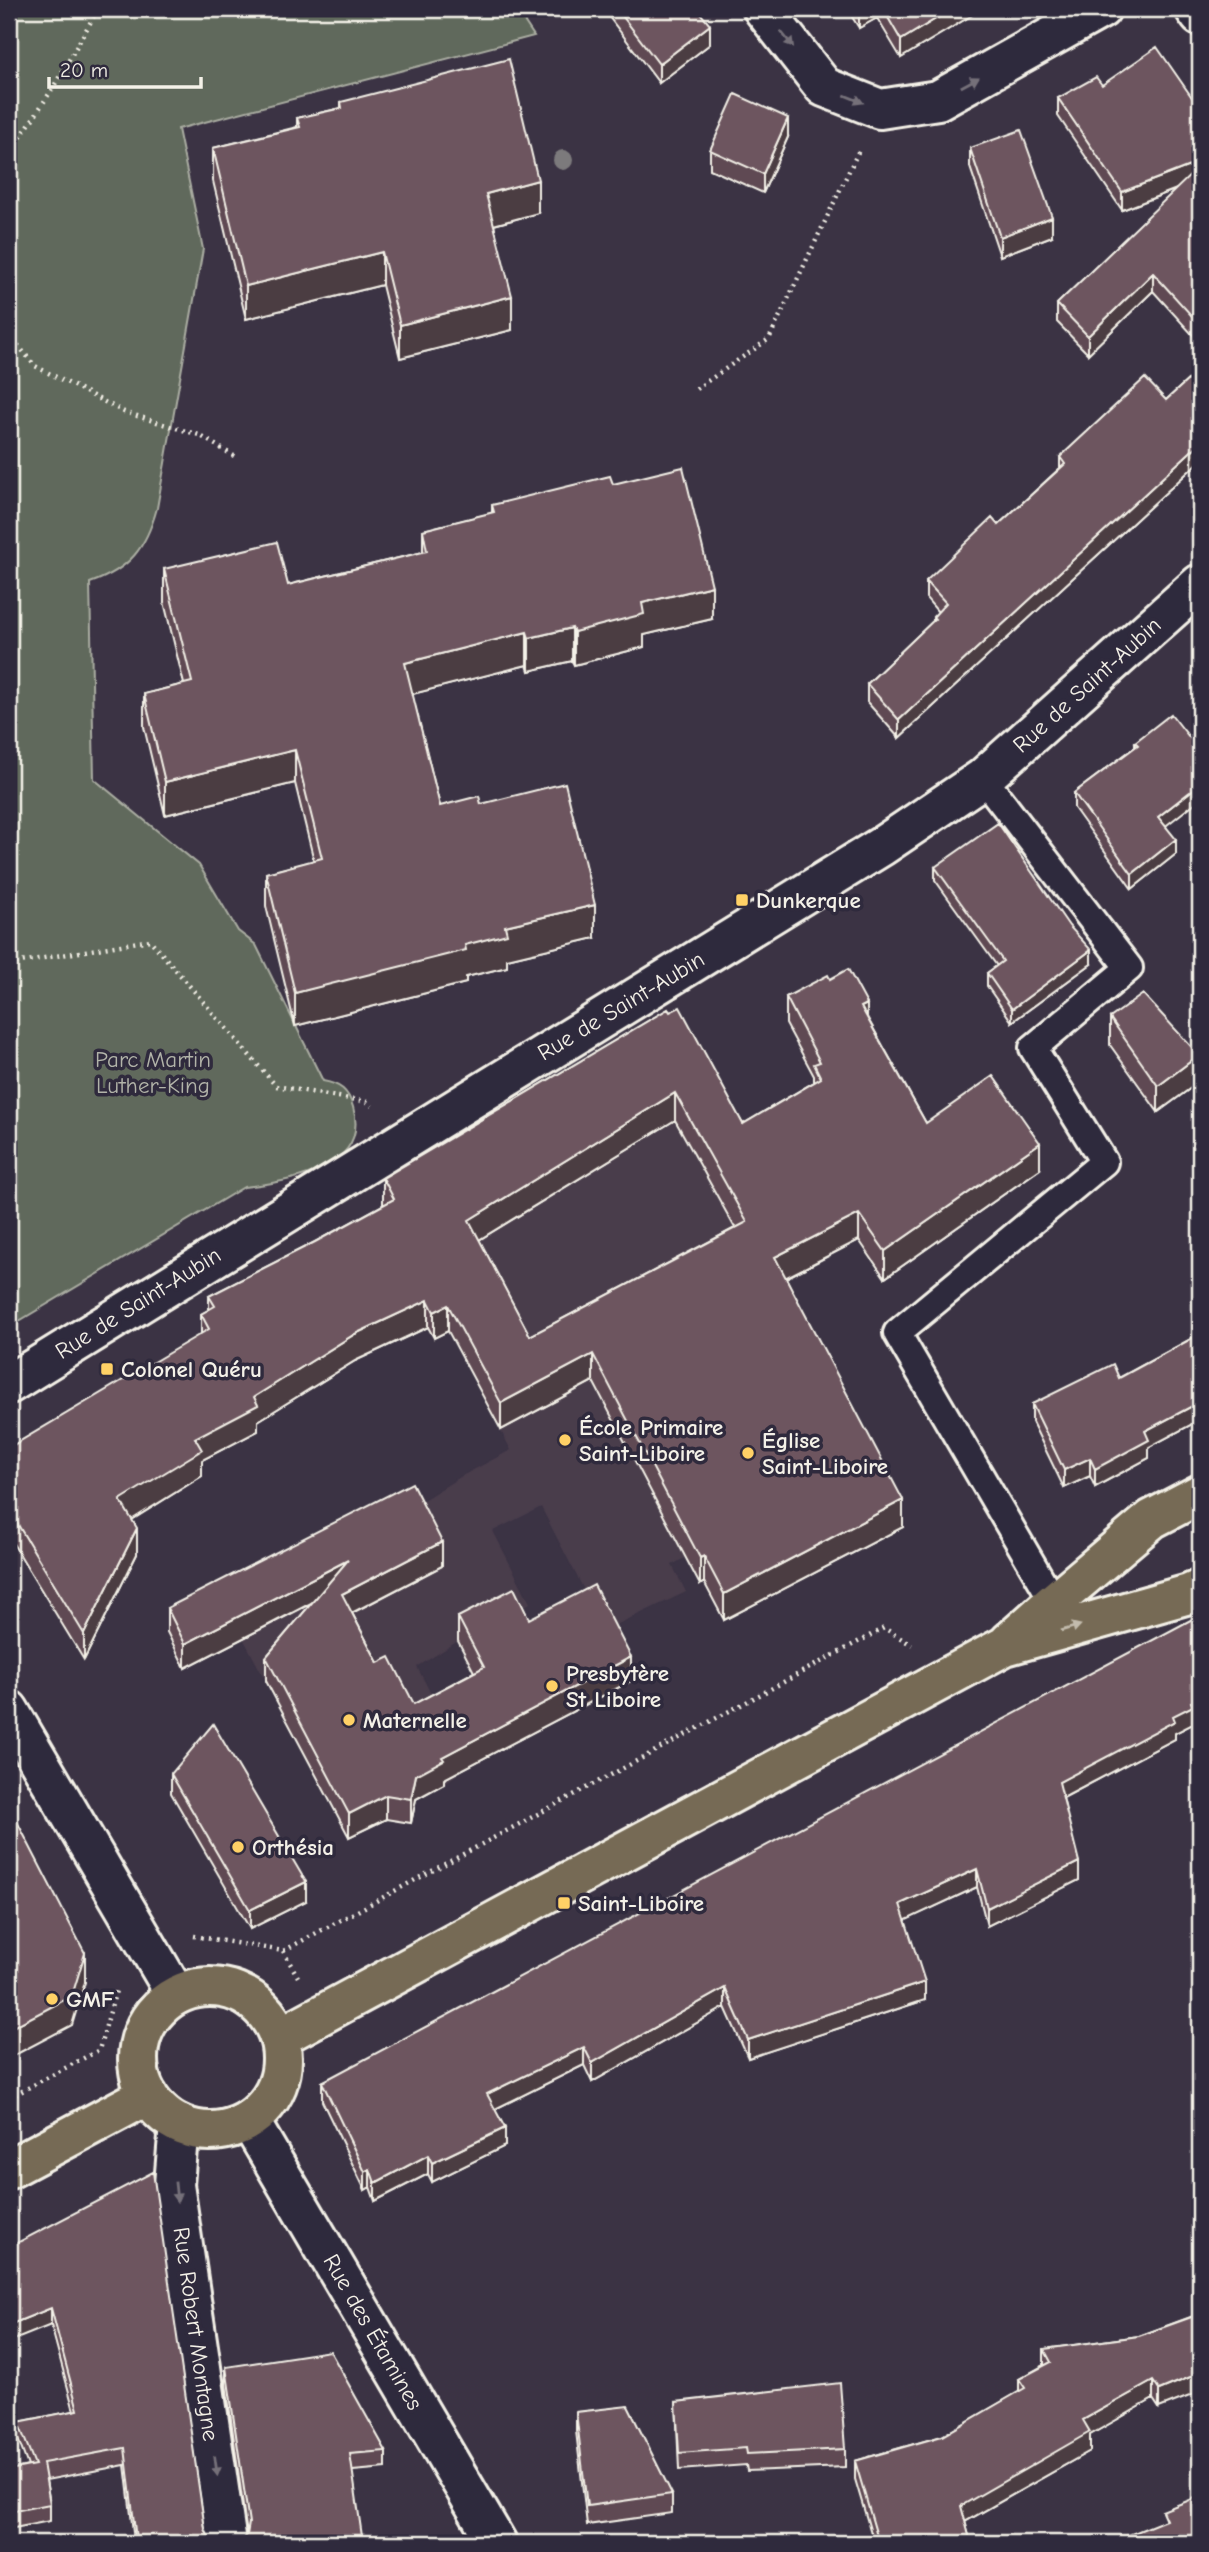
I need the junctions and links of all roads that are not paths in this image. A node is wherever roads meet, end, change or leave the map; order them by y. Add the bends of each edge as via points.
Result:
1 (763, 9) edge
2 (1101, 9) edge
3 (1195, 9) edge
4 (1200, 16) edge
5 (1200, 584) edge
6 (983, 778) junction
7 (9, 1384) edge
8 (1200, 1494) edge
9 (1200, 1588) edge
10 (1054, 1602) junction
11 (1005, 1646) junction
12 (9, 1710) edge
13 (176, 1995) junction
14 (280, 2037) junction
15 (148, 2095) junction
16 (249, 2120) junction
17 (180, 2124) junction
18 (9, 2169) edge
19 (227, 2543) edge
20 (497, 2543) edge

1 -> 2 street via 824,87 880,109 938,100
3 - 4 street
5 - 6 street, Rue de Saint-Aubin
6 - 7 street, Rue de Saint-Aubin via 882,846
6 - 10 lane via 1129,968 1033,1048 1104,1162 897,1334
8 - 10 main road via 1152,1519
11 -> 9 main road
10 - 11 main road
11 - 14 main road
12 - 13 street via 136,1965
13 - 14 main road via 205,1987 229,1989 251,1999
13 - 15 main road via 161,2005 146,2025 139,2048 139,2072
14 - 16 main road via 279,2081 269,2101
15 - 17 main road via 158,2109
15 - 18 main road
16 - 17 main road via 212,2132
16 - 20 street, Rue des Étamines
17 -> 19 street, Rue Robert Montagne via 174,2185

